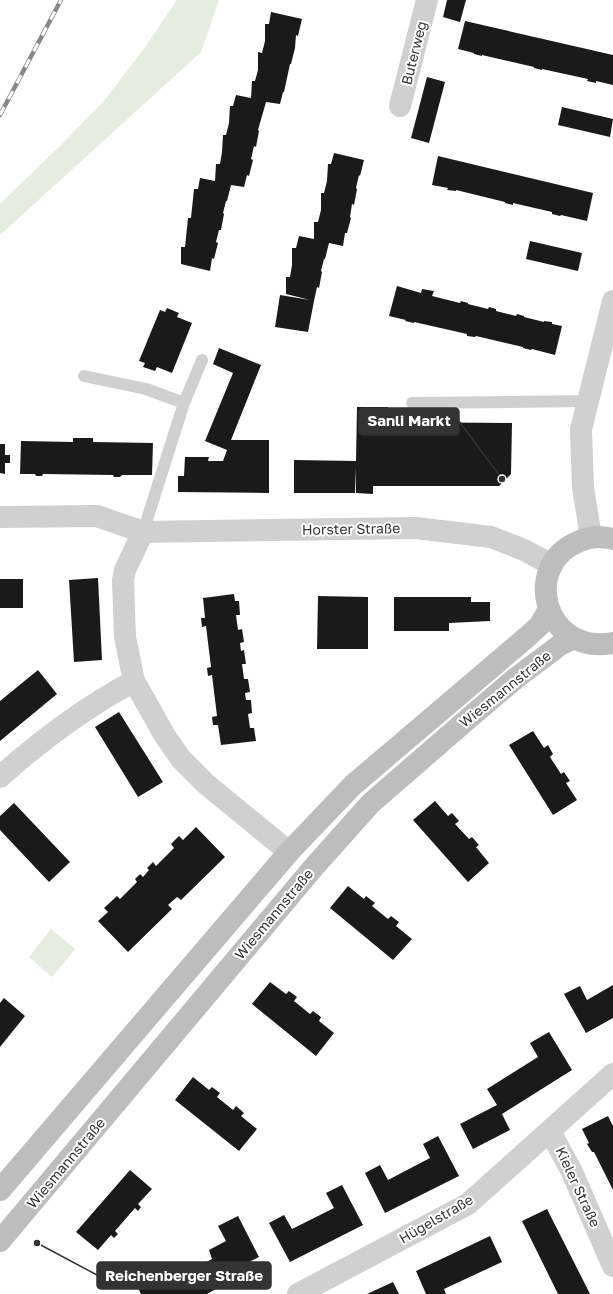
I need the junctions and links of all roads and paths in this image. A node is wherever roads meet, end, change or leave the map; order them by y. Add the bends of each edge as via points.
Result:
1 (427, 0) edge
2 (400, 106) dead end
3 (613, 301) edge
4 (202, 360) dead end
5 (84, 376) dead end
6 (588, 401) junction
7 (412, 403) dead end
8 (184, 404) junction
9 (0, 517) edge
10 (143, 532) junction
11 (591, 537) junction
12 (613, 538) edge
13 (552, 565) junction
14 (549, 609) junction
15 (574, 638) junction
16 (613, 644) edge
17 (134, 681) junction
18 (0, 777) edge
19 (353, 785) junction
20 (371, 803) junction
21 (289, 852) junction
22 (613, 1074) edge
23 (550, 1131) junction
24 (0, 1190) edge
25 (6, 1235) edge
26 (613, 1266) edge
27 (298, 1294) edge

1 - 2 street, Buterweg
3 - 6 street
4 - 8 lane
5 - 8 lane via 146,389
6 - 7 lane
6 - 11 street via 581,429 583,488
8 - 10 lane
9 - 10 street via 97,516
10 - 13 street, Horster Straße via 416,528 491,537
10 - 17 street via 122,580 125,637
11 - 12 main road
11 - 13 main road via 572,544
13 - 14 main road via 546,586
14 - 15 main road via 553,619 564,632
14 - 19 main road, Wiesmannstraße via 540,625 527,637
15 - 16 main road via 595,645
15 - 20 main road, Wiesmannstraße via 560,645 516,678
17 - 18 street via 76,717 22,756
17 - 21 street via 165,736 182,760 206,784
19 - 20 lane
19 - 21 main road, Wiesmannstraße
20 - 25 main road, Wiesmannstraße via 313,868
21 - 24 main road, Wiesmannstraße
22 - 23 street, Hügelstraße
23 - 26 street, Kieler Straße via 572,1172
23 - 27 street, Hügelstraße via 468,1204

